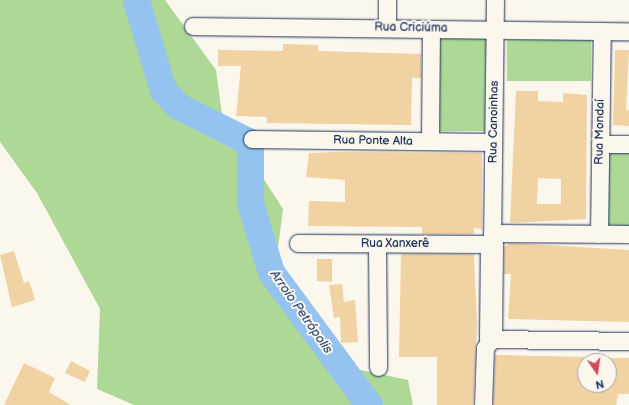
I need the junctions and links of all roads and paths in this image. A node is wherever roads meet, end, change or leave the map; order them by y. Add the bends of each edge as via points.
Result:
1 (387, 0) edge
2 (495, 0) edge
3 (193, 26) dead end
4 (387, 28) junction
5 (431, 29) junction
6 (495, 30) junction
7 (602, 31) junction
8 (629, 31) edge
9 (252, 139) dead end
10 (430, 141) junction
11 (493, 142) junction
12 (600, 144) junction
13 (629, 144) edge
14 (599, 234) junction
15 (629, 234) edge
16 (492, 238) junction
17 (298, 243) dead end
18 (377, 244) junction
19 (491, 339) junction
20 (629, 341) edge
21 (378, 367) dead end
22 (483, 405) edge

1 - 4 street
2 - 6 street, Rua Canoinhas
3 - 4 street, Rua Criciúma
4 - 5 street, Rua Criciúma
5 - 6 street, Rua Criciúma
5 - 10 street
6 - 7 street, Rua Criciúma
6 - 11 street, Rua Canoinhas
7 - 8 street, Rua Criciúma
7 - 12 street, Rua Mondaí
9 - 10 street, Rua Ponte Alta
10 - 11 street, Rua Ponte Alta
11 - 16 street, Rua Canoinhas
12 - 13 street
12 - 14 street, Rua Mondaí
14 - 15 street, Rua Xanxerê
14 - 16 street, Rua Xanxerê
16 - 18 street, Rua Xanxerê
16 - 19 street
17 - 18 street, Rua Xanxerê
18 - 21 street
19 - 20 street
19 - 22 street via 484,348

